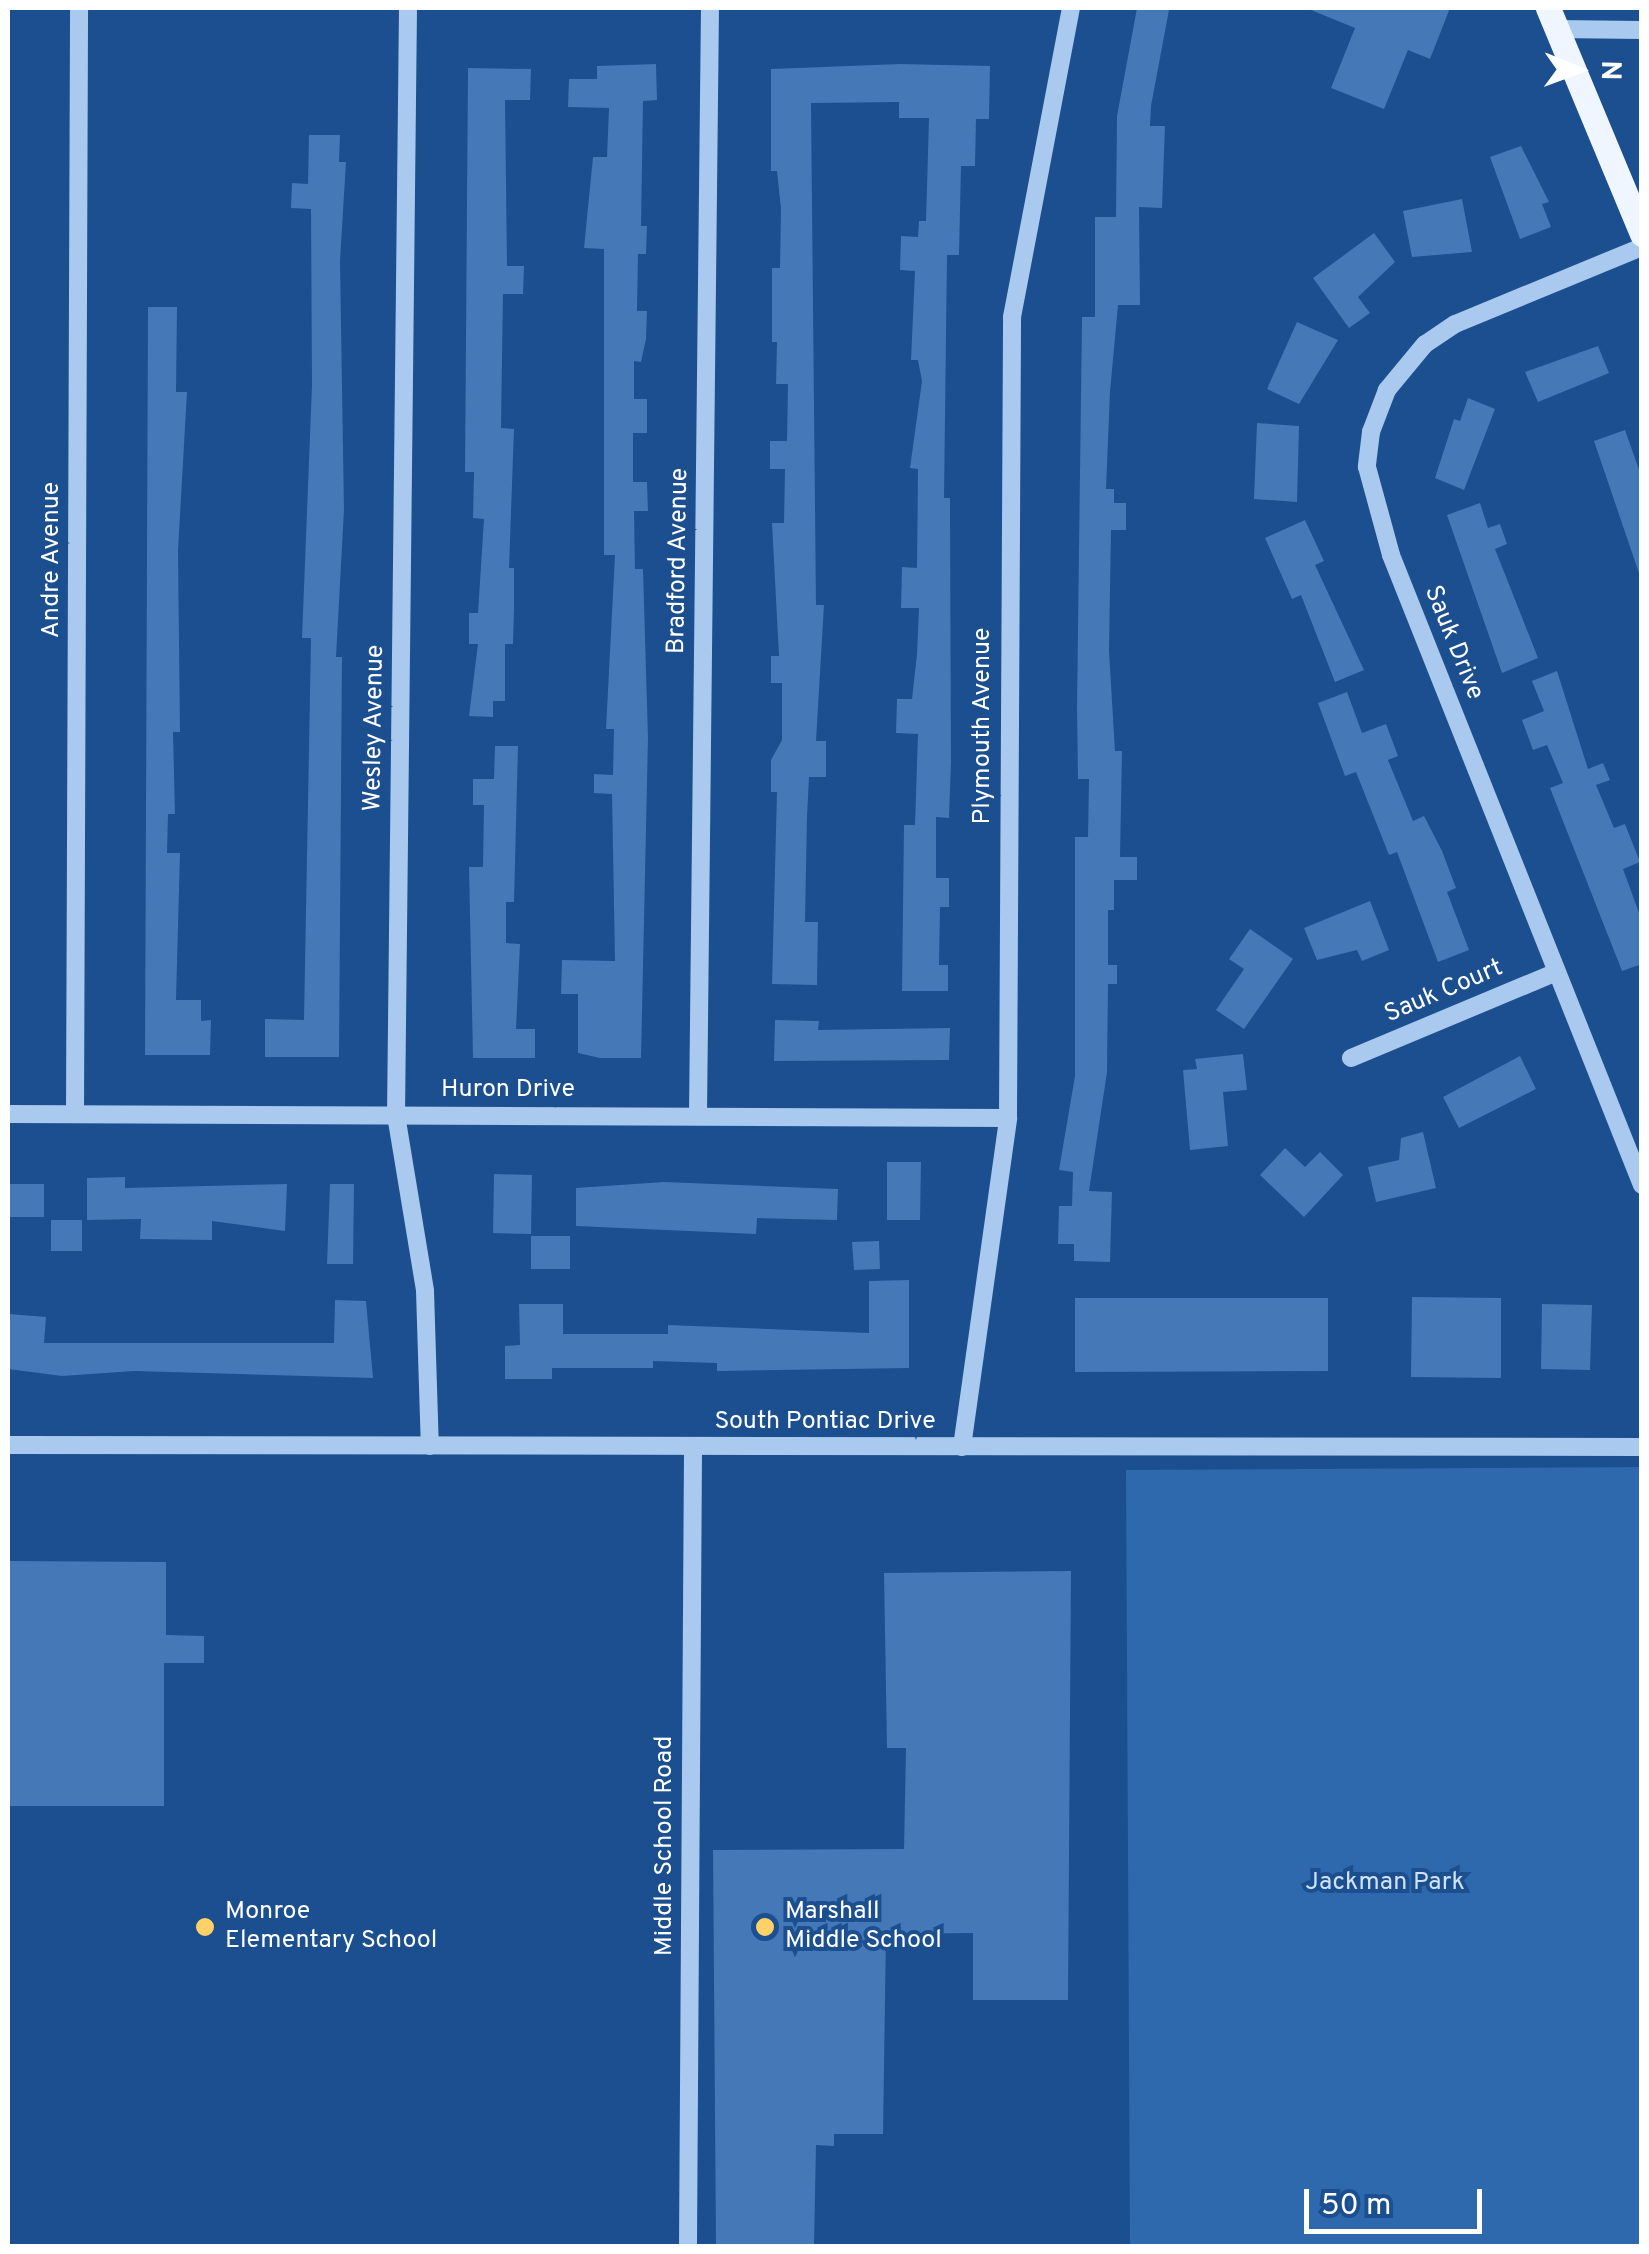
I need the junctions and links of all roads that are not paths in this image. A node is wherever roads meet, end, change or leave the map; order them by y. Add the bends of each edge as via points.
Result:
1 (79, 8) edge
2 (408, 8) edge
3 (710, 8) edge
4 (1071, 8) edge
5 (1552, 18) edge
6 (1642, 30) edge
7 (1642, 234) edge
8 (1642, 248) edge
9 (1557, 972) junction
10 (1351, 1058) dead end
11 (8, 1114) edge
12 (75, 1114) junction
13 (396, 1115) junction
14 (698, 1116) junction
15 (1008, 1118) junction
16 (1642, 1185) edge
17 (8, 1445) edge
18 (430, 1446) junction
19 (693, 1447) junction
20 (962, 1447) junction
21 (1642, 1447) edge
22 (688, 2246) edge

1 - 12 street, Andre Avenue
2 - 13 street, Wesley Avenue
3 - 14 street, Bradford Avenue
4 - 15 street, Plymouth Avenue via 1012,317
5 - 6 street
5 - 7 main road
8 - 9 street, Sauk Drive via 1455,324 1425,344 1387,390 1368,450 1380,525
9 - 10 street, Sauk Court
9 - 16 street, Sauk Drive
11 - 12 street, Huron Drive
12 - 13 street, Huron Drive
13 - 14 street, Huron Drive
13 - 18 street, Wesley Avenue via 425,1291
14 - 15 street, Huron Drive
15 - 20 street, Plymouth Avenue
17 - 18 street, South Pontiac Drive
18 - 19 street, South Pontiac Drive
19 - 20 street, South Pontiac Drive
19 - 22 street, Middle School Road
20 - 21 street, South Pontiac Drive

